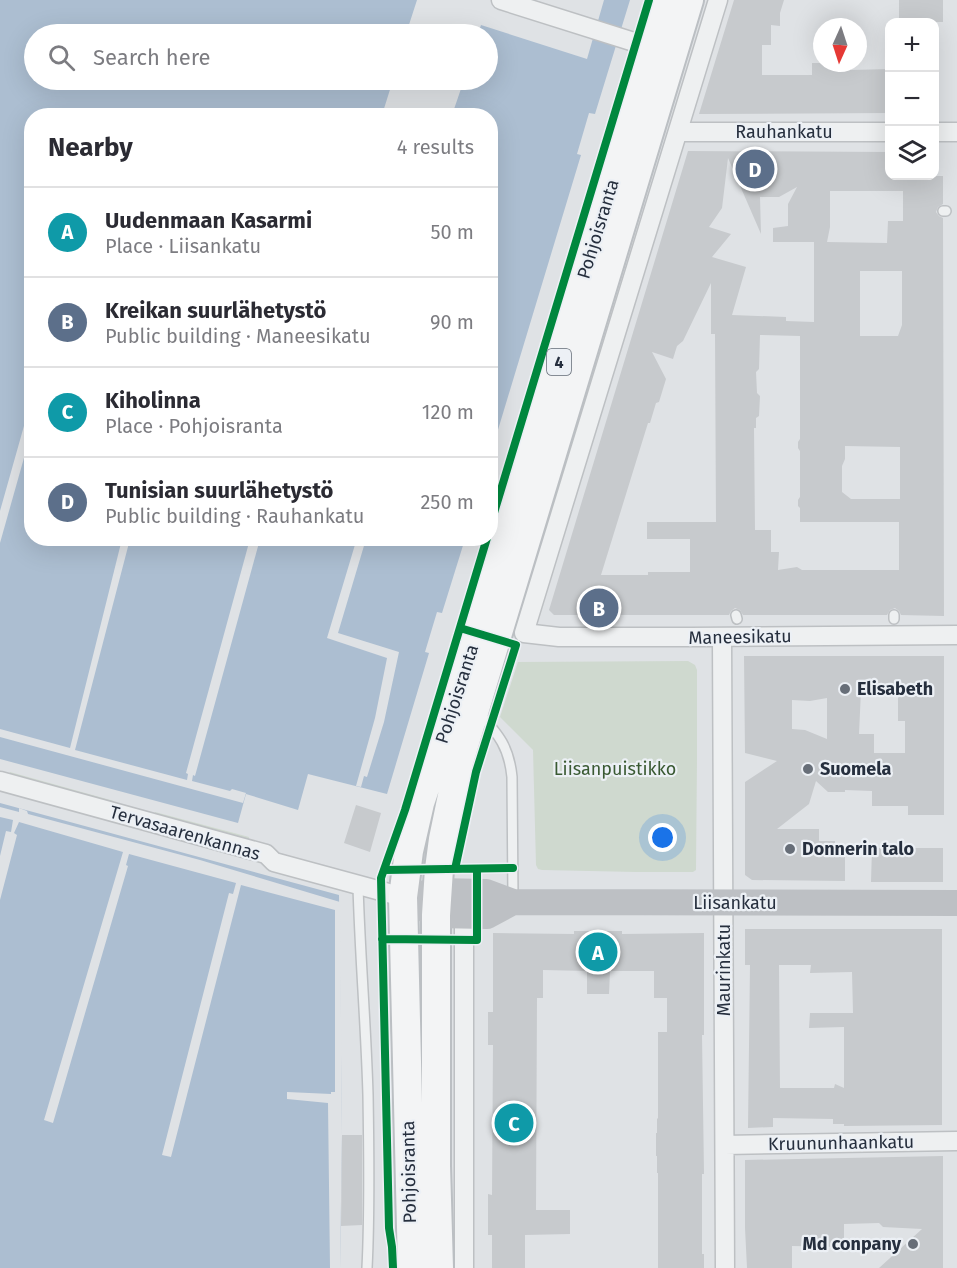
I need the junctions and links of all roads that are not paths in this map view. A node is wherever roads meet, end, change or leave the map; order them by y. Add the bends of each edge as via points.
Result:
1 (501, 0) edge
2 (668, 0) edge
3 (689, 0) edge
4 (718, 0) edge
5 (653, 48) junction
6 (678, 132) junction
7 (885, 132) edge
8 (939, 132) edge
9 (957, 132) edge
10 (957, 635) edge
11 (722, 637) junction
12 (475, 709) junction
13 (0, 781) edge
14 (358, 886) junction
15 (403, 897) junction
16 (513, 902) junction
17 (723, 903) junction
18 (957, 903) edge
19 (446, 908) junction
20 (957, 1141) edge
21 (725, 1145) junction
22 (367, 1268) edge
23 (412, 1268) edge
24 (440, 1268) edge
25 (464, 1268) edge
26 (725, 1268) edge

1 - 5 street
2 - 5 main road, Pohjoisranta / 4
3 - 12 main road, Pohjoisranta / 4
4 - 6 street
5 - 15 main road, Pohjoisranta / 4 via 477,633 420,803
6 - 7 street, Rauhankatu
6 - 11 street, Maneesikatu via 524,633 551,637
8 - 9 street
10 - 11 street, Maneesikatu
11 - 17 street, Maurinkatu
12 - 16 lane via 500,738 511,763
12 - 19 main road, Pohjoisranta via 443,838
13 - 14 street, Tervasaarenkannas via 266,854 274,862
14 - 15 street, Tervasaarenkannas
14 - 22 lane via 368,1094
15 - 19 street, Liisankatu
15 - 23 main road, Pohjoisranta
16 - 17 street, Liisankatu
16 - 19 street, Liisankatu via 487,916
16 - 19 street, Liisankatu via 486,892
17 - 18 street, Liisankatu
17 - 21 street, Maurinkatu
19 - 24 main road, Pohjoisranta via 436,1166
19 - 25 street, Pohjoisranta
20 - 21 street, Kruununhaankatu
21 - 26 street, Maurinkatu

